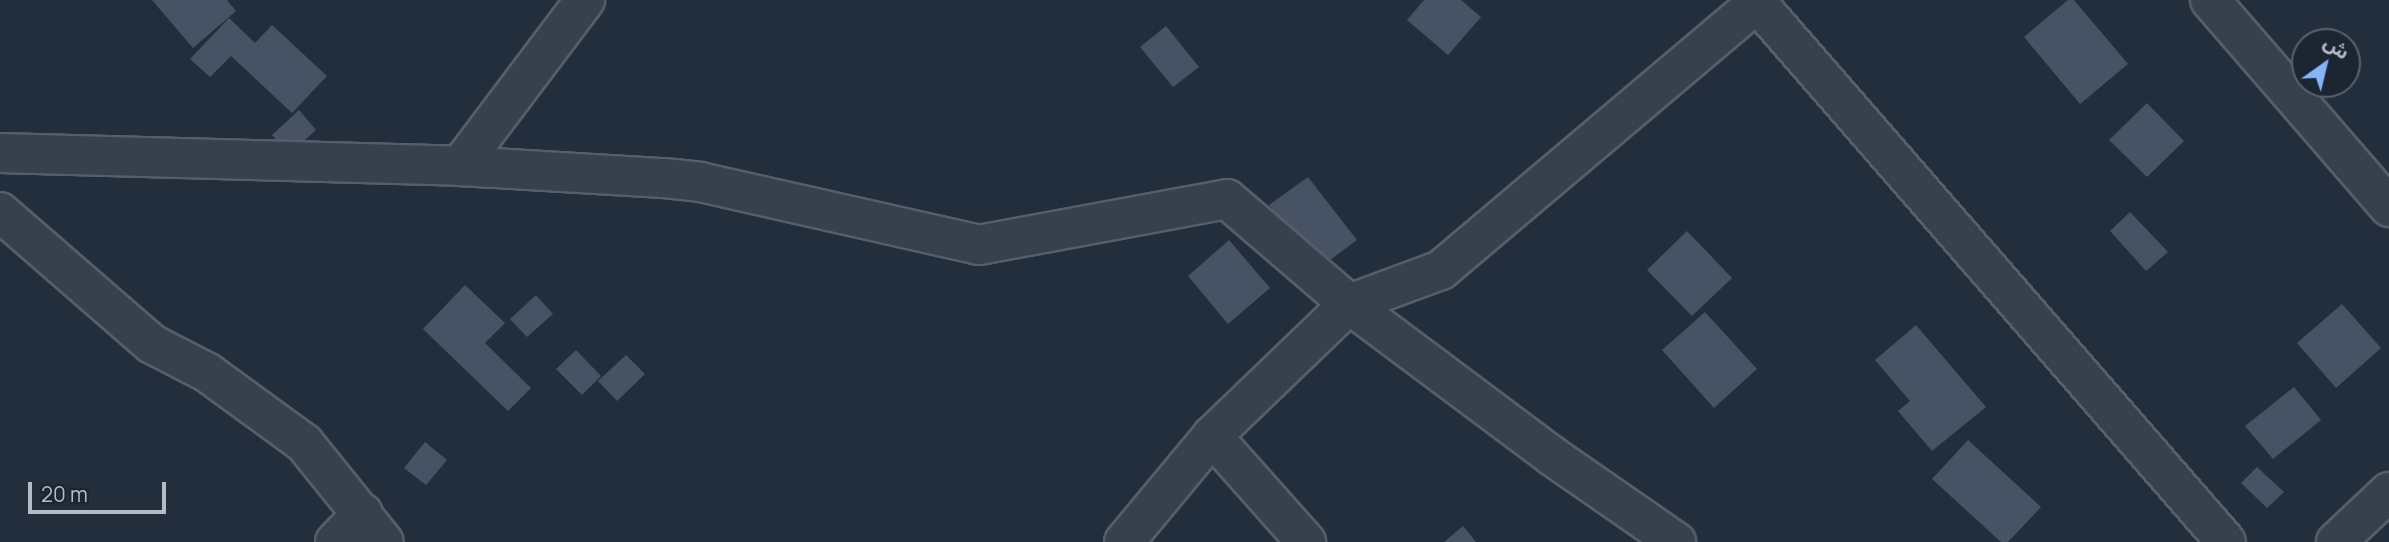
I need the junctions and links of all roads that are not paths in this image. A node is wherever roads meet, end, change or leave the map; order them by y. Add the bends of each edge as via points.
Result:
1 (585, 0) edge
2 (2210, 0) edge
3 (1759, 2) edge
4 (0, 153) edge
5 (460, 166) junction
6 (2389, 207) edge
7 (0, 212) edge
8 (1349, 304) junction
9 (1212, 436) junction
10 (2389, 492) edge
11 (373, 528) edge
12 (335, 542) edge
13 (1124, 542) edge
14 (1306, 542) edge
15 (1676, 542) edge
16 (2226, 542) edge
17 (2336, 542) edge

1 - 5 street
2 - 6 street
3 - 8 street via 1441,270
3 - 16 street
4 - 5 street
5 - 8 street via 700,183 979,245 1227,199
7 - 11 street via 152,344 208,373 304,443
8 - 9 street
8 - 15 street
9 - 13 street
9 - 14 street
10 - 17 street
11 - 12 street

